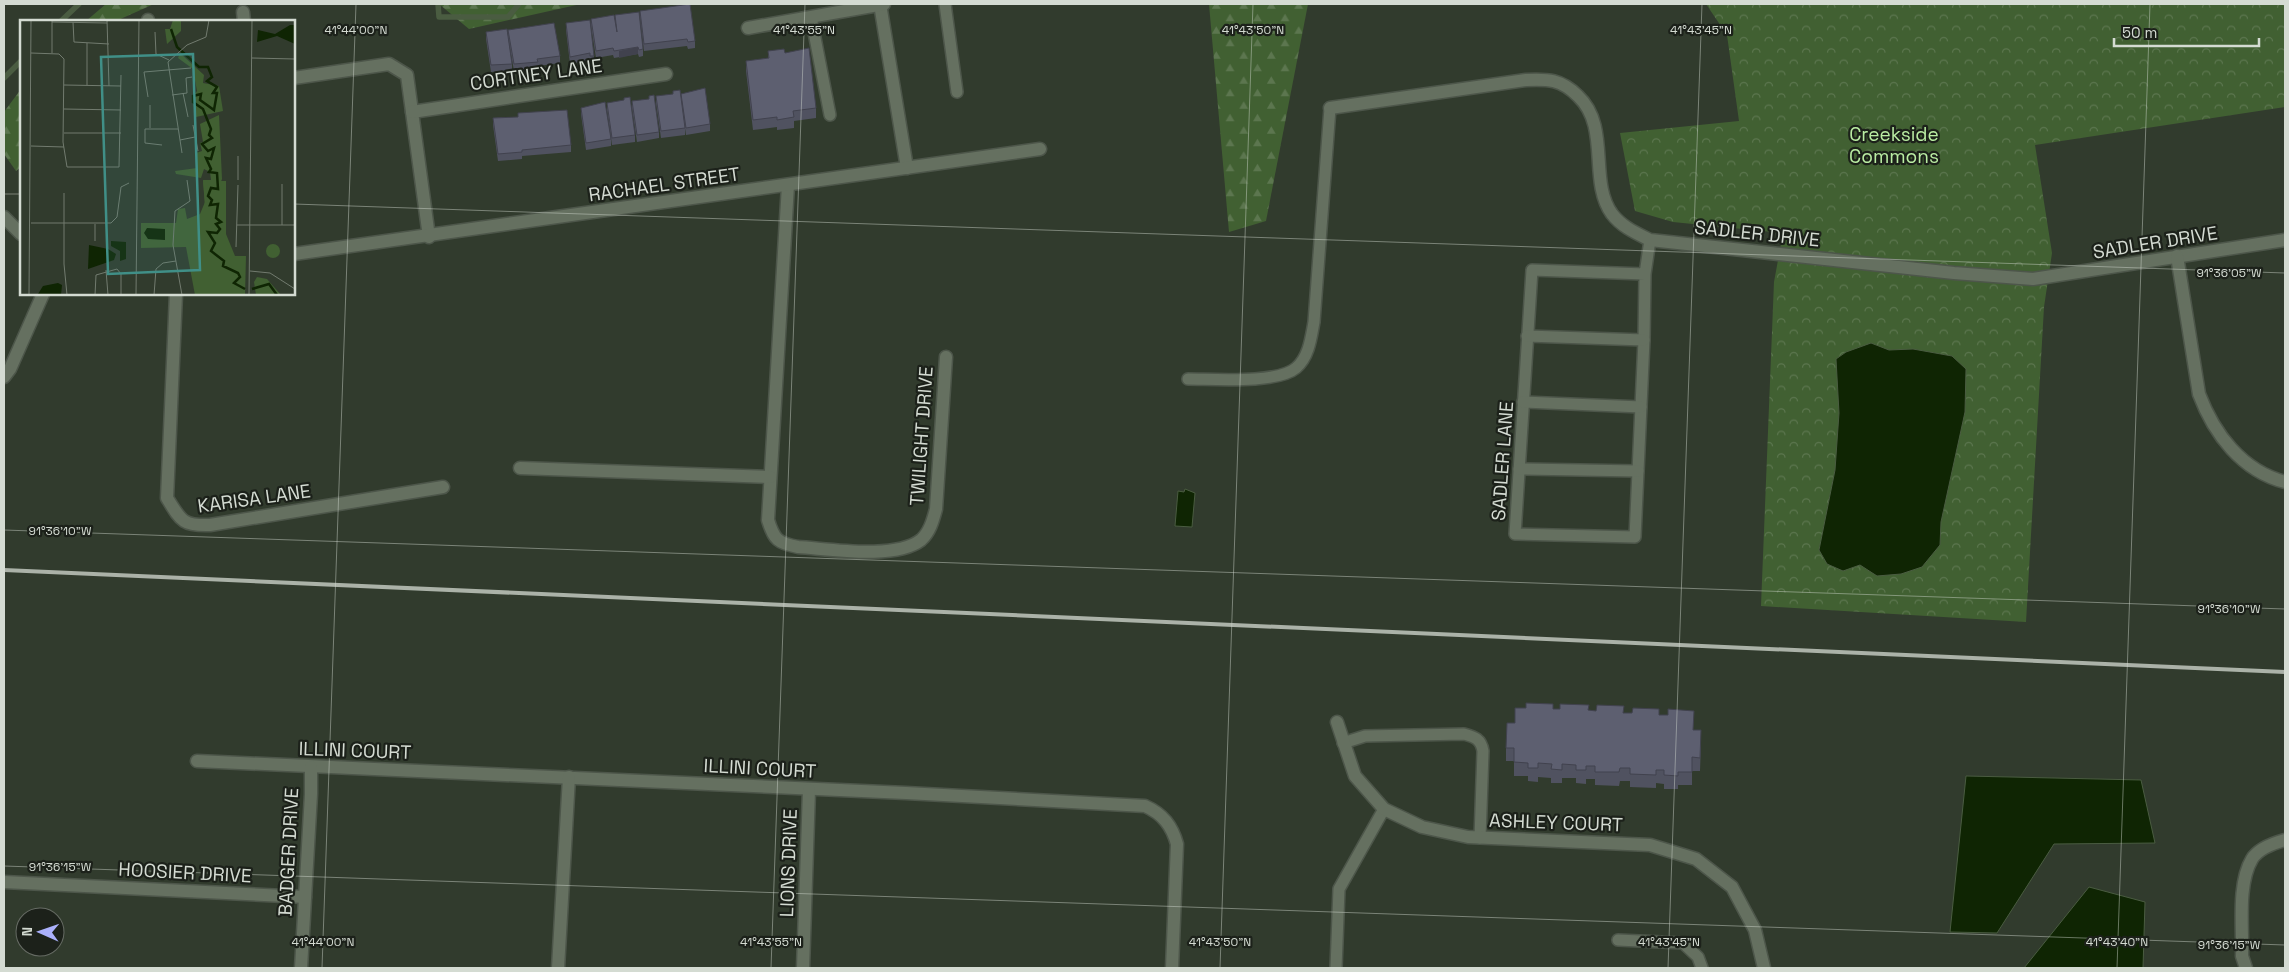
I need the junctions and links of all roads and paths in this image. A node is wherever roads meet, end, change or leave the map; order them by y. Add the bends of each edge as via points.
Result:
1 (880, 4) edge
2 (884, 4) edge
3 (945, 4) edge
4 (812, 17) junction
5 (748, 28) dead end
6 (666, 74) dead end
7 (295, 78) edge
8 (957, 92) dead end
9 (1330, 108) joint
10 (412, 112) junction
11 (830, 115) dead end
12 (1040, 149) dead end
13 (907, 168) junction
14 (788, 185) junction
15 (4, 217) edge
16 (20, 233) edge
17 (429, 237) junction
18 (1650, 240) junction
19 (2285, 240) edge
20 (295, 254) edge
21 (2176, 256) junction
22 (1645, 274) junction
23 (43, 295) edge
24 (176, 295) edge
25 (1527, 336) junction
26 (1644, 340) junction
27 (946, 356) dead end
28 (4, 377) edge
29 (1188, 379) dead end
30 (1523, 402) junction
31 (1641, 407) junction
32 (520, 468) dead end
33 (1519, 469) junction
34 (1638, 471) junction
35 (770, 477) junction
36 (2285, 482) edge
37 (443, 487) dead end
38 (1337, 722) dead end
39 (1343, 743) junction
40 (197, 761) dead end
41 (311, 767) junction
42 (569, 777) junction
43 (809, 790) junction
44 (1384, 809) junction
45 (1480, 838) junction
46 (2285, 840) edge
47 (4, 882) edge
48 (305, 897) junction
49 (1618, 940) dead end
50 (301, 968) edge
51 (558, 968) edge
52 (803, 968) edge
53 (1172, 968) edge
54 (1336, 968) edge
55 (1702, 968) edge
56 (1764, 968) edge
57 (2246, 968) edge

1 - 2 street
1 - 4 street
1 - 13 street
3 - 8 lane
4 - 5 street
4 - 11 lane
6 - 10 street, CORTNEY LANE
7 - 10 street via 389,64 407,74
9 - 18 street, SADLER DRIVE via 1550,78 1570,88 1586,103 1594,120 1604,194 1612,214 1626,228
9 - 29 lane via 1314,322 1305,357 1296,368 1282,375 1242,380
10 - 17 street
12 - 13 street, RACHAEL STREET
13 - 14 street, RACHAEL STREET
14 - 17 street, RACHAEL STREET
14 - 35 street, TWILIGHT DRIVE
15 - 16 street
17 - 20 street, RACHAEL STREET
18 - 21 street, SADLER DRIVE via 2011,279 2061,276
18 - 22 lane, SADLER LANE
19 - 21 street, SADLER DRIVE
21 - 36 street via 2198,394 2207,416 2237,455 2258,471
22 - 25 lane, SADLER LANE via 1532,270
22 - 26 lane, SADLER LANE
23 - 28 street
24 - 37 street, KARISA LANE via 167,498 178,516 191,526
25 - 26 lane
25 - 30 lane, SADLER LANE
26 - 31 lane, SADLER LANE
27 - 35 street, TWILIGHT DRIVE via 936,509 932,526 921,539 906,548 889,552 784,544 773,536 768,520
30 - 31 lane
30 - 33 lane, SADLER LANE
31 - 34 lane, SADLER LANE
32 - 35 street
33 - 34 lane
33 - 34 lane, SADLER LANE via 1515,534 1634,537
38 - 39 street, ASHLEY COURT
39 - 44 street, ASHLEY COURT via 1355,776
39 - 45 lane via 1365,736 1464,734 1475,737 1482,743 1483,752
40 - 41 street, ILLINI COURT
41 - 42 street, ILLINI COURT
41 - 48 street, BADGER DRIVE
42 - 43 street, ILLINI COURT
42 - 51 street
43 - 52 street, LIONS DRIVE
43 - 53 street, ILLINI COURT via 1125,804 1153,810 1163,816 1174,831 1177,844
44 - 45 street, ASHLEY COURT via 1422,827
44 - 54 lane via 1339,889
45 - 56 street, ASHLEY COURT via 1650,845 1696,859 1732,887 1755,930
46 - 57 street via 2271,844 2252,858 2243,880 2242,956
47 - 48 street, HOOSIER DRIVE
48 - 50 street, BADGER DRIVE
49 - 55 lane via 1683,943 1698,957

